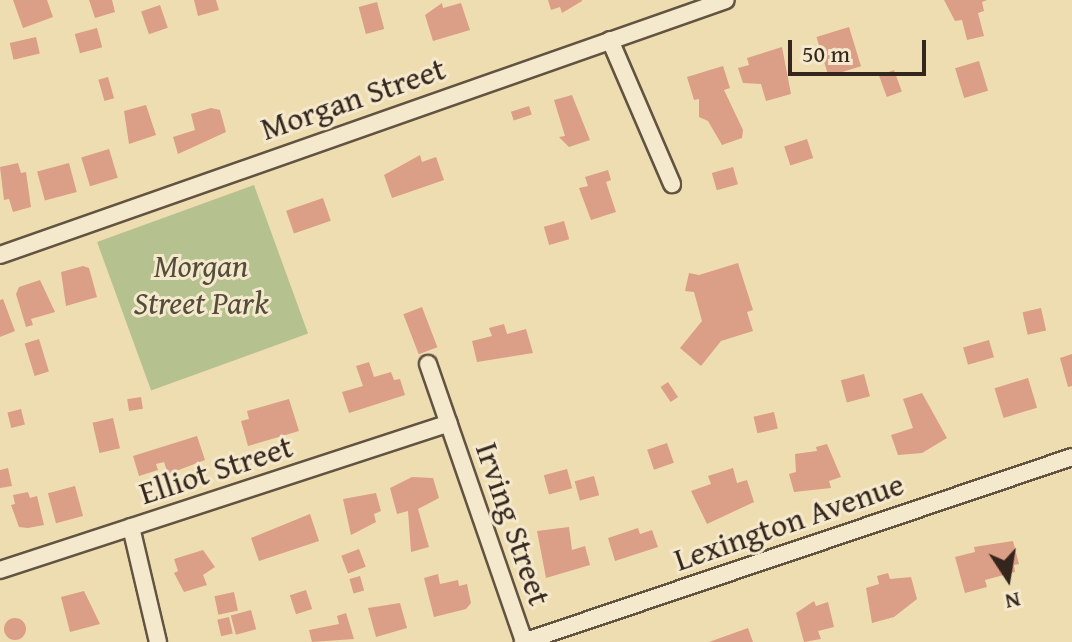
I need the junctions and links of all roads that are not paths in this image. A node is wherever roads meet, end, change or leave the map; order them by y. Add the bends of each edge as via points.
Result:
1 (726, 0) edge
2 (610, 40) junction
3 (672, 184) dead end
4 (0, 255) edge
5 (428, 364) dead end
6 (449, 423) junction
7 (1072, 457) edge
8 (131, 527) junction
9 (0, 570) edge
10 (158, 642) edge
11 (524, 642) edge

1 - 2 street, Morgan Street
2 - 3 street
2 - 4 street, Morgan Street
5 - 6 street, Irving Street
6 - 8 street, Elliot Street
6 - 11 street, Irving Street
7 - 11 street, Lexington Avenue
8 - 9 street, Elliot Street
8 - 10 street

